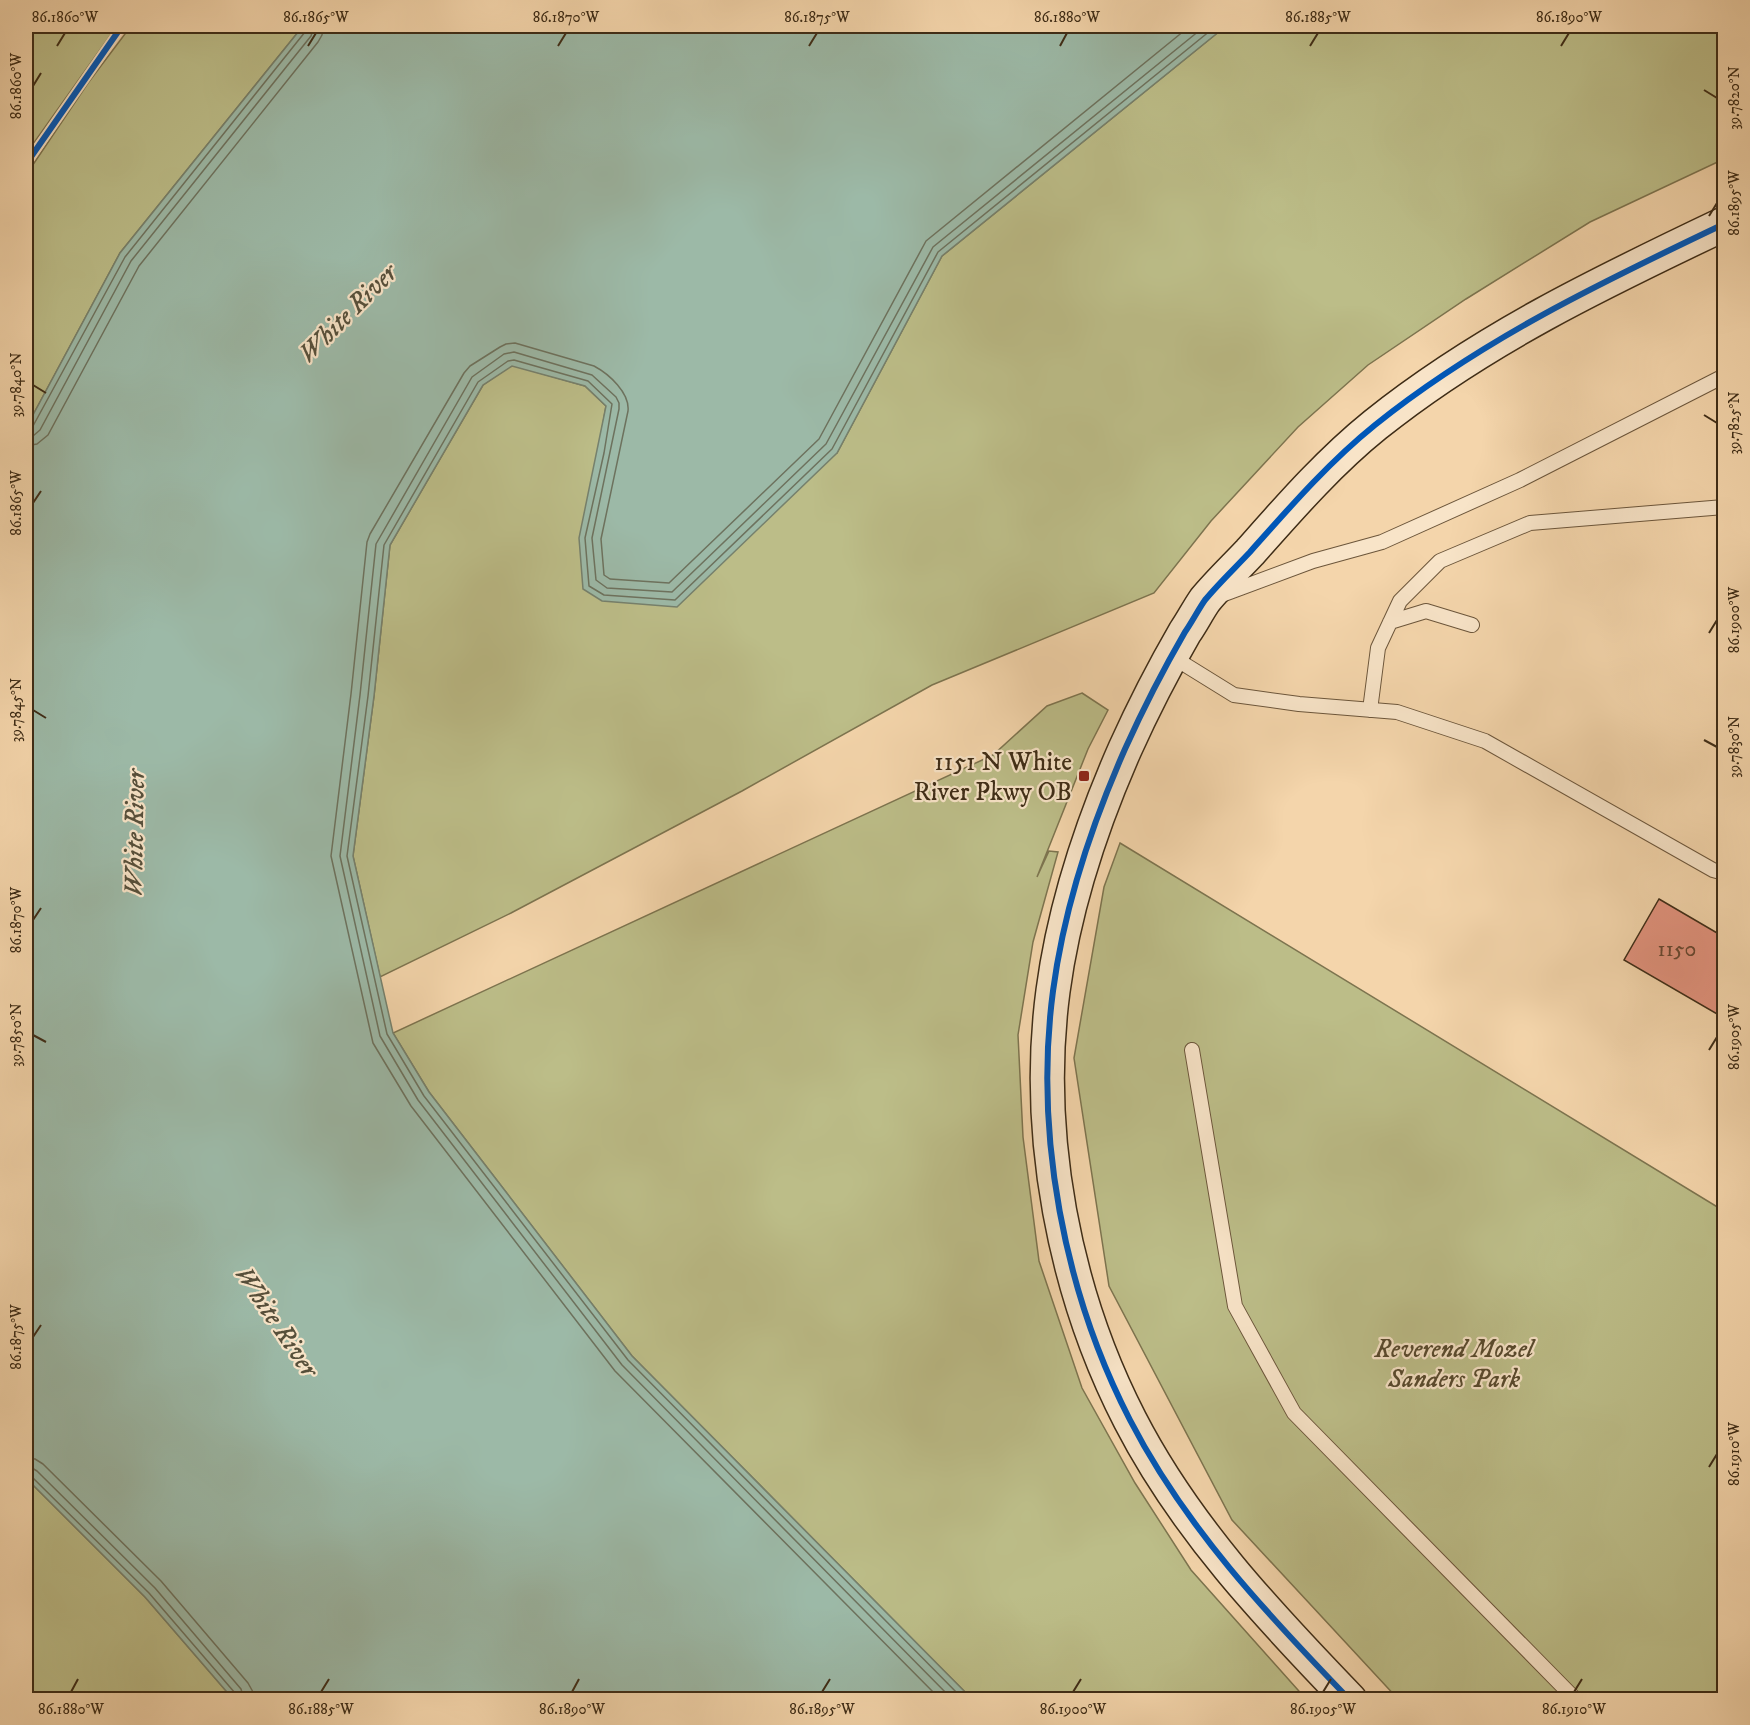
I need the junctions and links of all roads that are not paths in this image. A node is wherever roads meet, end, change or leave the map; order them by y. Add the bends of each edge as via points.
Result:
1 (1725, 224) edge
2 (1725, 376) edge
3 (1725, 507) edge
4 (1203, 602) junction
5 (1390, 622) junction
6 (1472, 625) dead end
7 (1171, 656) junction
8 (1370, 710) junction
9 (1725, 873) edge
10 (1192, 1050) dead end
11 (1350, 1700) edge
12 (1576, 1700) edge

1 - 4 main road via 1539,316 1407,400 1331,465
2 - 4 lane via 1520,480 1382,542 1313,561
3 - 5 lane via 1530,523 1440,561 1400,601
4 - 7 main road
5 - 6 lane via 1426,611
5 - 8 lane via 1378,648
7 - 8 lane via 1234,695
7 - 11 main road via 1133,730 1104,800 1060,947 1048,1042 1048,1097 1057,1195 1093,1332 1128,1416 1149,1454 1223,1560
8 - 9 lane via 1397,712 1485,741 1713,870
10 - 12 lane via 1235,1306 1294,1413

